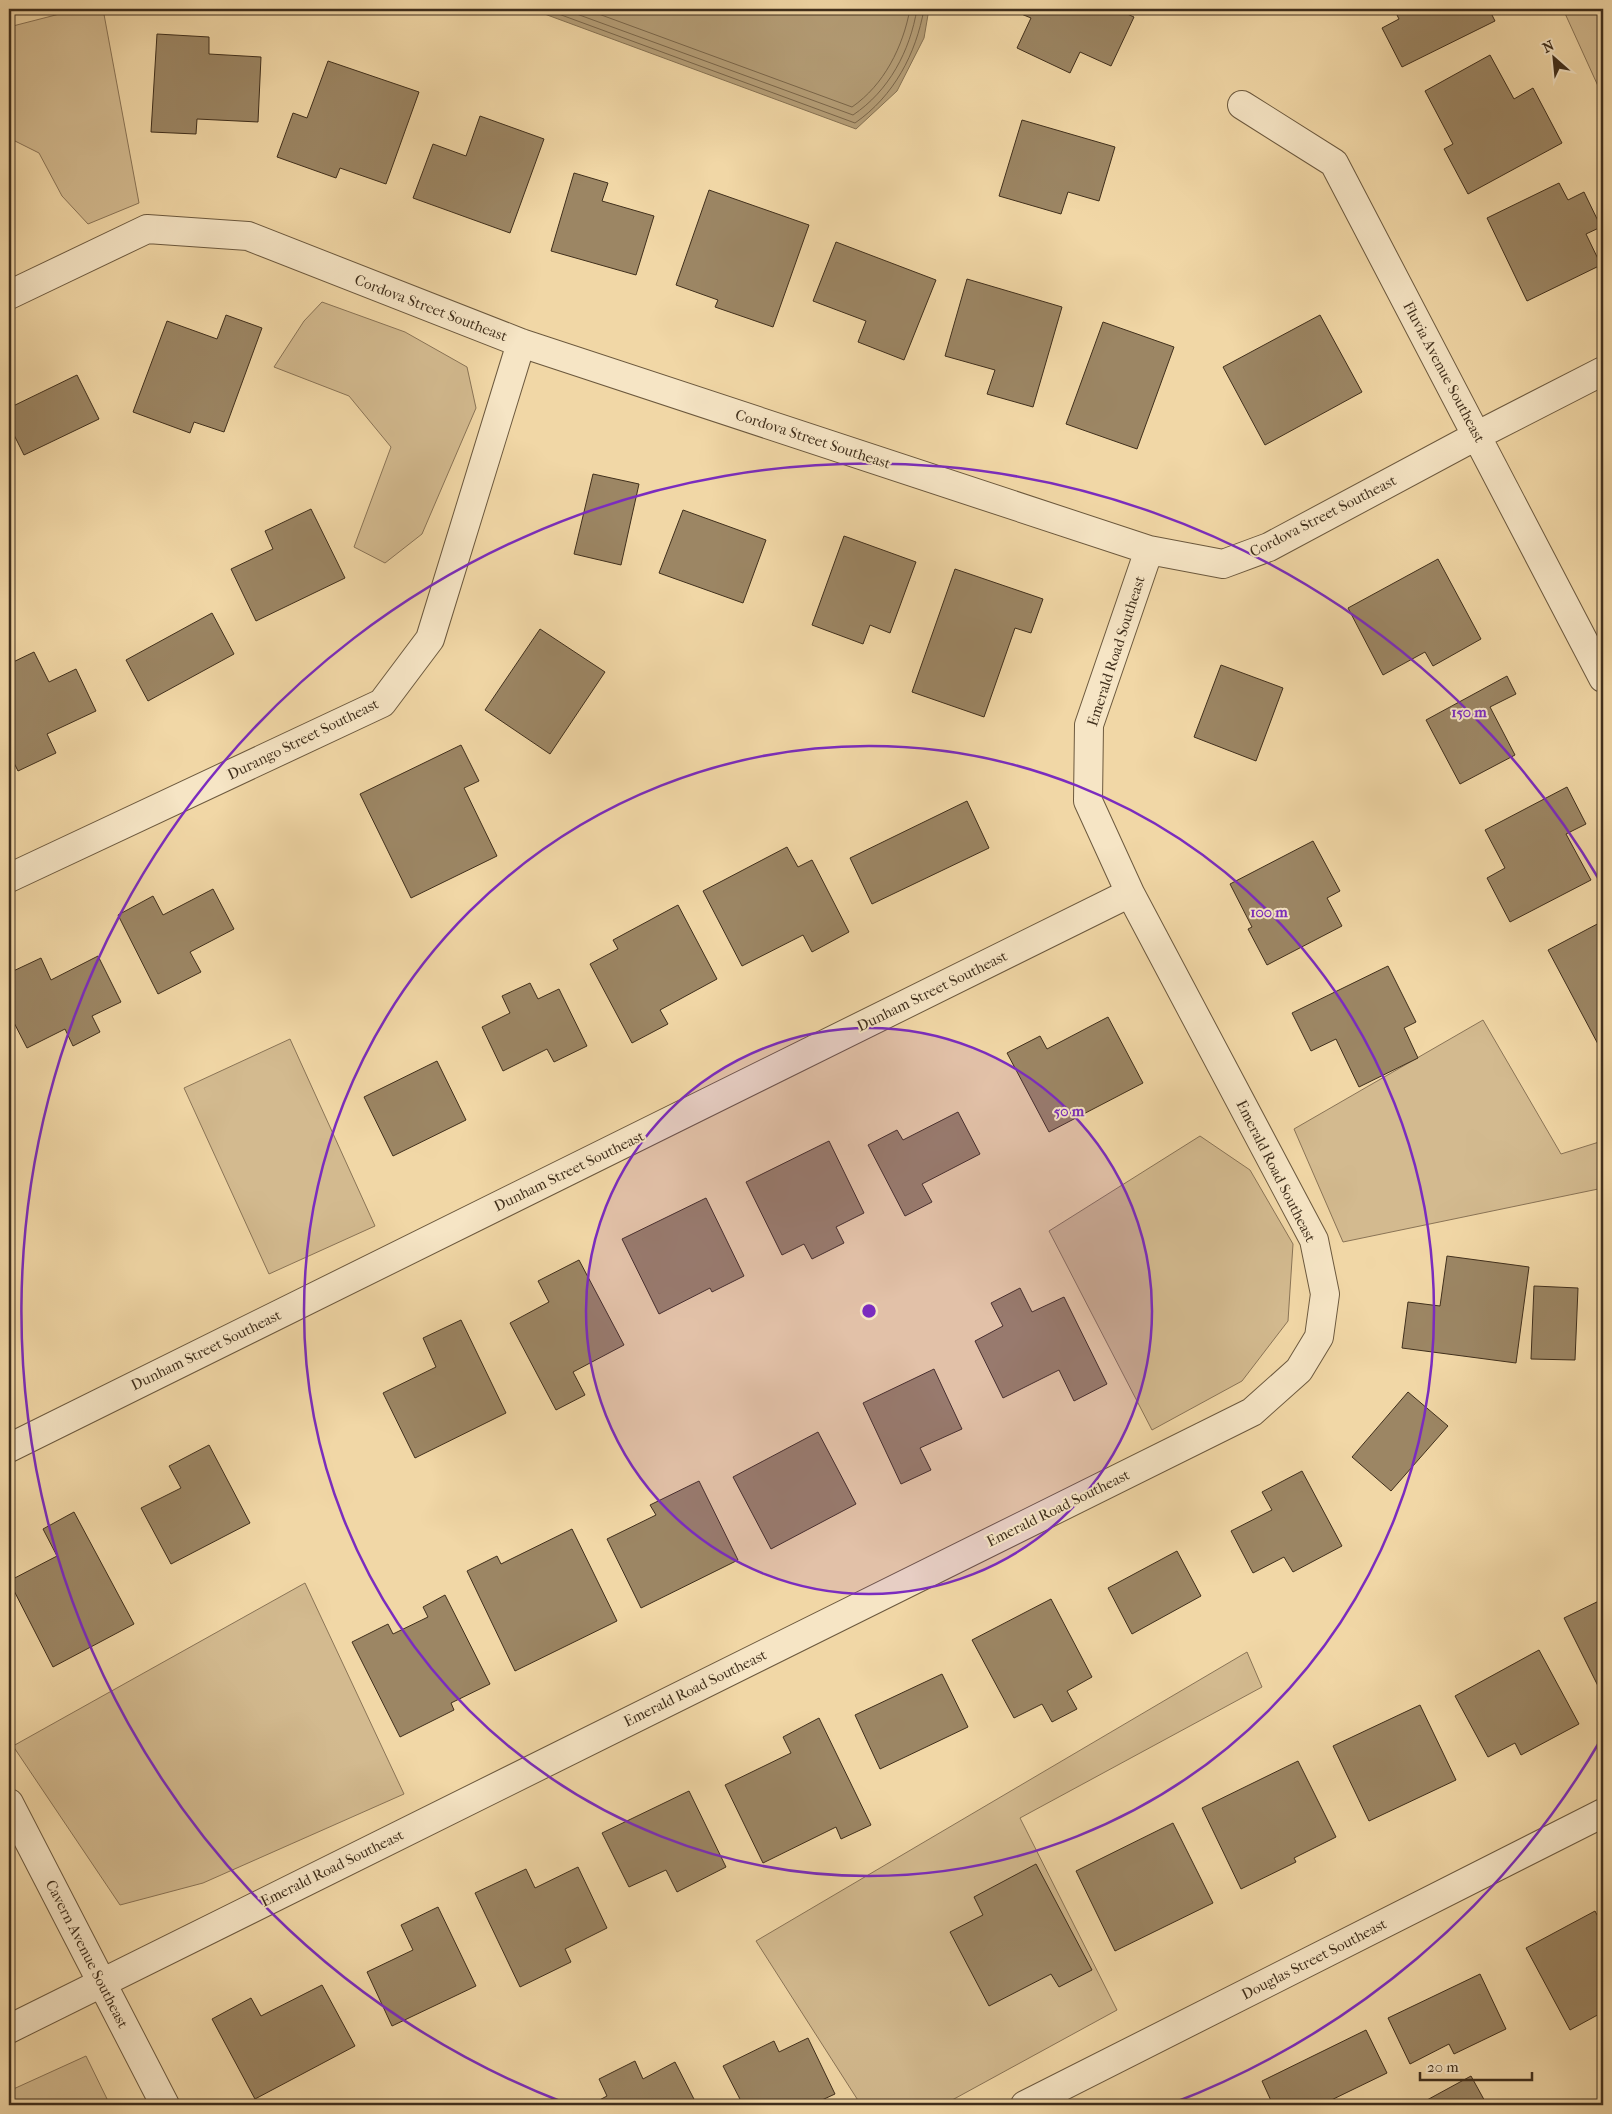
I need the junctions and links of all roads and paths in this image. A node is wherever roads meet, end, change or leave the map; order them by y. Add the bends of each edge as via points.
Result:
1 (1242, 105) dead end
2 (9, 295) edge
3 (521, 343) junction
4 (1603, 371) edge
5 (1478, 435) junction
6 (1149, 550) junction
7 (1603, 678) edge
8 (9, 878) edge
9 (1130, 893) junction
10 (9, 1448) edge
11 (9, 1803) edge
12 (1603, 1813) edge
13 (101, 1982) junction
14 (9, 2029) edge
15 (165, 2105) edge
16 (1025, 2105) edge

1 - 5 street, Fluvia Avenue Southeast via 1334,164
2 - 3 street, Cordova Street Southeast via 147,229 248,236
3 - 6 street, Cordova Street Southeast
3 - 8 street, Durango Street Southeast via 430,639 382,703
4 - 5 street, Cordova Street Southeast
5 - 6 street, Cordova Street Southeast via 1270,547 1223,564
5 - 7 street, Fluvia Avenue Southeast
6 - 9 street, Emerald Road Southeast via 1090,725 1088,802
9 - 10 street, Dunham Street Southeast
9 - 13 street, Emerald Road Southeast via 1314,1240 1325,1294 1319,1337 1299,1370 1252,1412
11 - 13 street, Cavern Avenue Southeast
12 - 16 street, Douglas Street Southeast
13 - 14 street, Emerald Road Southeast
13 - 15 street, Cavern Avenue Southeast

